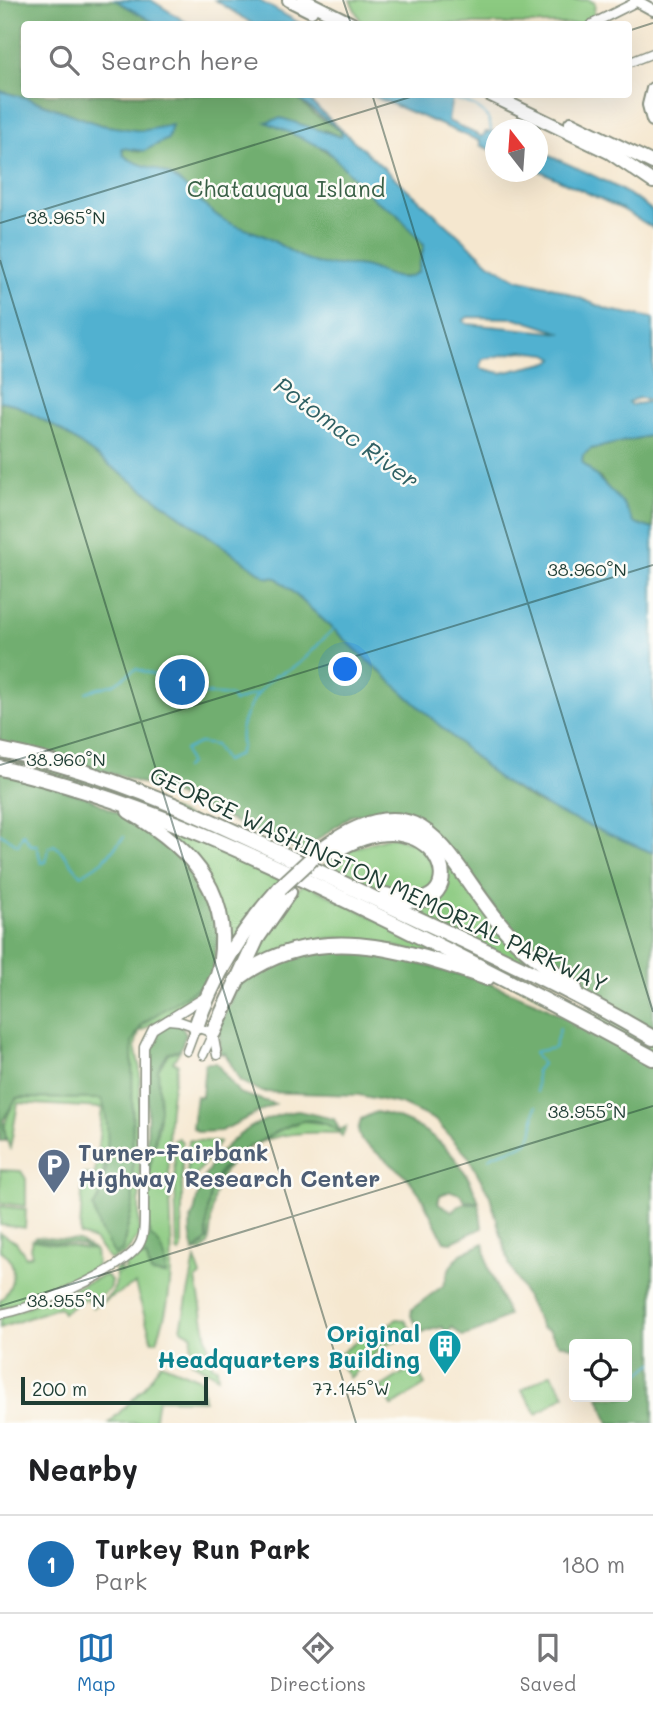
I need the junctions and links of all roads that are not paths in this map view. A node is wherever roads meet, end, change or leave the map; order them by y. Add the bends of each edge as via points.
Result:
1 (289, 0) edge
2 (304, 0) edge
3 (637, 1) edge
4 (653, 10) edge
5 (330, 21) edge
6 (346, 21) edge
7 (598, 21) edge
8 (653, 53) edge
9 (632, 61) edge
10 (653, 89) edge
11 (507, 98) edge
12 (521, 114) dead end
13 (653, 120) edge
14 (561, 134) dead end
15 (609, 152) junction
16 (653, 163) edge
17 (653, 182) edge
18 (0, 750) edge
19 (0, 768) edge
20 (98, 792) junction
21 (326, 851) junction
22 (324, 874) junction
23 (285, 890) junction
24 (218, 976) junction
25 (236, 980) junction
26 (206, 997) junction
27 (547, 1001) junction
28 (589, 1002) junction
29 (165, 1021) junction
30 (196, 1027) junction
31 (213, 1033) junction
32 (653, 1038) edge
33 (187, 1051) dead end
34 (204, 1055) dead end
35 (217, 1055) dead end
36 (653, 1058) edge
37 (0, 1314) edge

1 - 5 highway
2 - 6 highway
3 - 4 main road
3 - 7 street
8 - 9 street
10 - 13 highway via 649,105
11 - 12 highway
11 - 15 highway
11 - 16 highway
14 - 15 highway
15 - 17 highway
18 - 22 highway, GEORGE WASHINGTON MEMORIAL PARKWAY via 83,771 156,797
19 - 20 highway, GEORGE WASHINGTON MEMORIAL PARKWAY
20 - 24 highway via 160,831 200,872 222,918 224,947
20 - 27 highway, GEORGE WASHINGTON MEMORIAL PARKWAY via 252,856
21 - 22 highway via 372,834 402,834 437,853 442,881 429,898 411,903
21 - 23 highway
21 - 28 highway via 350,830 373,822 418,826 453,855 514,939
22 - 28 highway, GEORGE WASHINGTON MEMORIAL PARKWAY
23 - 24 highway via 243,936
23 - 25 highway
24 - 26 highway
25 - 27 highway via 282,953 351,943 444,964
25 - 31 highway
26 - 29 street
26 - 30 highway
27 - 36 highway, GEORGE WASHINGTON MEMORIAL PARKWAY
28 - 32 highway, GEORGE WASHINGTON MEMORIAL PARKWAY
29 - 30 street
29 - 37 street via 150,1033 143,1052 141,1241 126,1257 68,1290
30 - 31 street
30 - 33 street
31 - 34 street
31 - 35 street

